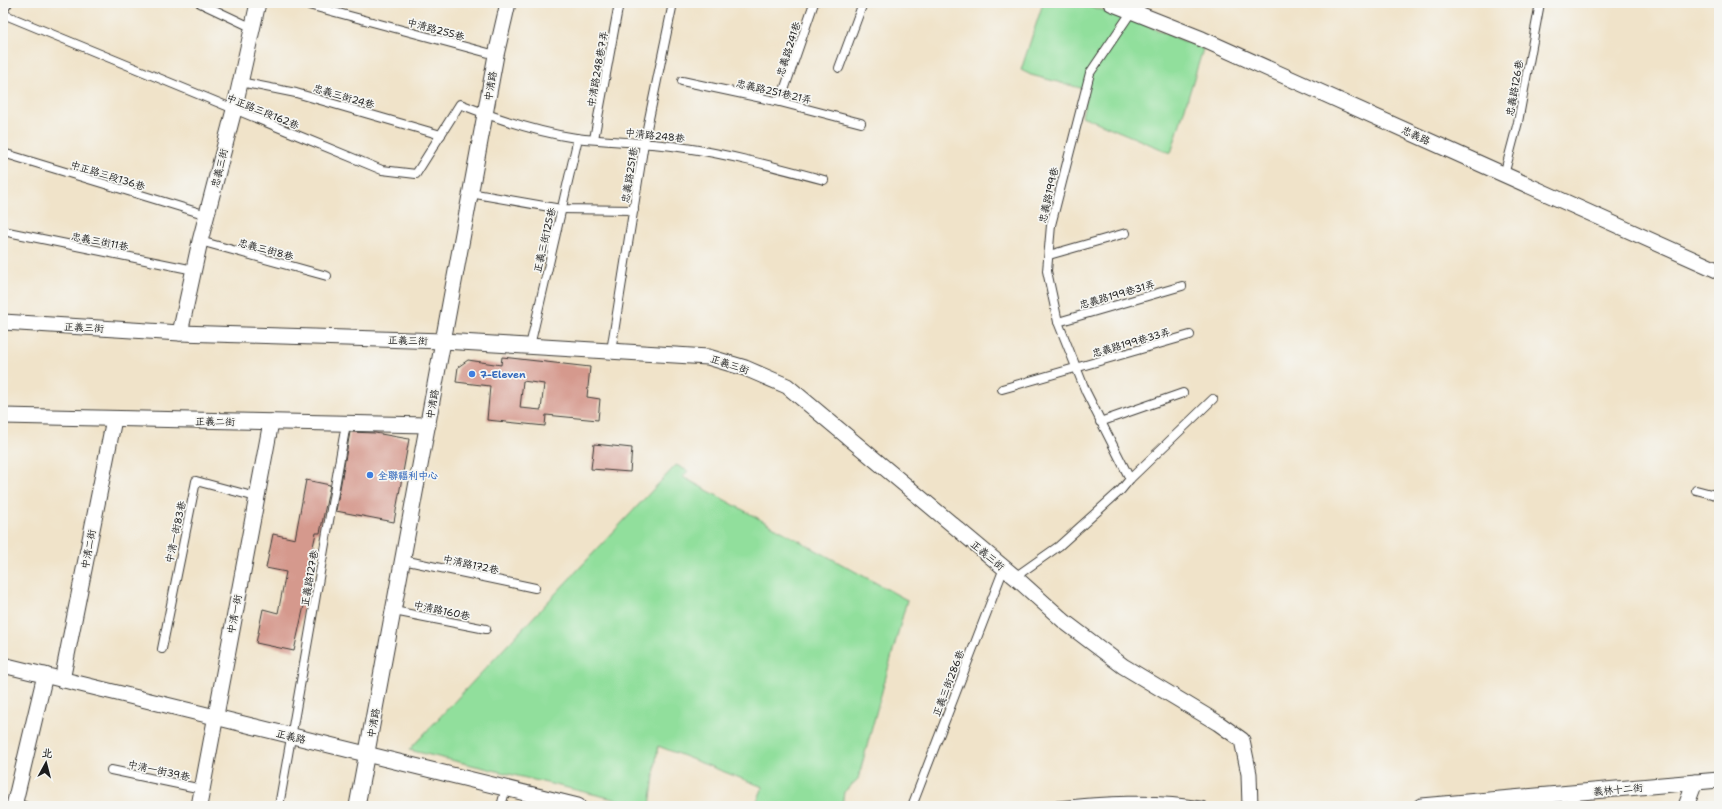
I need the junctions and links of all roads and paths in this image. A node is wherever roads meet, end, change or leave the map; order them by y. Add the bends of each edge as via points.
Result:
1 (8, 3) edge
2 (200, 3) edge
3 (258, 3) edge
4 (301, 3) edge
5 (508, 3) edge
6 (619, 3) edge
7 (673, 3) edge
8 (814, 3) edge
9 (863, 3) edge
10 (1111, 3) edge
11 (1540, 3) edge
12 (1133, 7) edge
13 (3, 13) edge
14 (253, 28) junction
15 (496, 55) junction
16 (839, 68) dead end
17 (682, 81) dead end
18 (240, 82) junction
19 (780, 102) junction
20 (234, 110) junction
21 (485, 114) junction
22 (861, 123) dead end
23 (441, 135) junction
24 (578, 138) junction
25 (594, 139) junction
26 (644, 143) junction
27 (3, 154) edge
28 (1504, 175) junction
29 (824, 180) dead end
30 (470, 193) junction
31 (561, 209) junction
32 (634, 210) junction
33 (207, 215) junction
34 (3, 232) edge
35 (1126, 232) dead end
36 (200, 241) junction
37 (1049, 255) junction
38 (194, 270) junction
39 (1719, 271) edge
40 (326, 276) dead end
41 (1182, 286) dead end
42 (3, 322) edge
43 (1058, 322) junction
44 (180, 333) junction
45 (1190, 335) dead end
46 (443, 341) junction
47 (530, 346) junction
48 (611, 351) junction
49 (1077, 367) junction
50 (1002, 389) dead end
51 (1183, 393) dead end
52 (1213, 399) dead end
53 (3, 416) edge
54 (114, 419) junction
55 (270, 422) junction
56 (1100, 422) junction
57 (346, 424) junction
58 (428, 425) junction
59 (1130, 479) junction
60 (1696, 490) dead end
61 (1719, 496) edge
62 (256, 497) junction
63 (403, 560) junction
64 (1010, 573) junction
65 (535, 588) dead end
66 (394, 611) junction
67 (486, 629) dead end
68 (162, 649) dead end
69 (3, 665) edge
70 (45, 675) junction
71 (62, 680) junction
72 (215, 717) junction
73 (291, 736) junction
74 (368, 754) junction
75 (112, 770) dead end
76 (1719, 780) edge
77 (1695, 782) junction
78 (506, 788) junction
79 (202, 790) junction
80 (1555, 800) edge
81 (1120, 803) edge
82 (14, 804) edge
83 (199, 806) edge
84 (279, 806) edge
85 (357, 806) edge
86 (502, 806) edge
87 (578, 806) edge
88 (912, 806) edge
89 (1052, 806) edge
90 (1204, 806) edge
91 (1250, 806) edge
92 (1421, 806) edge
93 (1686, 806) edge

1 - 13 lane
2 - 14 lane
3 - 14 street, 忠義三街
4 - 15 lane, 中清路255巷
5 - 15 street, 中清路
6 - 25 lane, 中清路248巷7弄
7 - 26 lane, 忠義路251巷
8 - 19 lane, 忠義路241巷
9 - 16 lane
10 - 12 street, 忠義路
11 - 28 lane, 忠義路126巷 via 1518,122
12 - 28 street, 忠義路
12 - 37 lane, 忠義路199巷 via 1090,73 1051,225
13 - 20 lane, 中正路三段162巷
14 - 18 street, 忠義三街
15 - 21 street, 中清路
17 - 19 lane, 忠義路251巷21弄
18 - 20 street, 忠義三街
18 - 23 lane, 忠義三街24巷 via 296,93
19 - 22 lane, 忠義路251巷21弄
20 - 23 lane, 中正路三段162巷 via 382,170 416,174
20 - 33 street, 忠義三街
21 - 23 lane, 中正路三段162巷 via 460,104
21 - 24 lane, 中清路248巷 via 536,130
21 - 30 street, 中清路
24 - 25 lane, 中清路248巷
24 - 31 lane, 正義三街125巷
25 - 26 lane, 中清路248巷
26 - 29 lane, 中清路248巷 via 748,160
26 - 32 lane, 忠義路251巷
27 - 33 lane, 中正路三段136巷
28 - 39 street, 忠義路
30 - 31 lane
30 - 46 street, 中清路
31 - 32 lane
31 - 47 lane, 正義三街125巷
32 - 48 lane, 忠義路251巷
33 - 36 street, 忠義三街
34 - 38 lane, 忠義三街11巷
35 - 37 lane
36 - 38 street, 忠義三街
36 - 40 lane, 忠義三街8巷
37 - 43 lane, 忠義路199巷 via 1047,271
38 - 44 street, 忠義三街
41 - 43 lane, 忠義路199巷31弄
42 - 44 street, 正義三街
43 - 49 lane, 忠義路199巷
44 - 46 street, 正義三街
45 - 49 lane, 忠義路199巷33弄
46 - 47 street, 正義三街
46 - 58 street, 中清路
47 - 48 street, 正義三街
48 - 64 street, 正義三街 via 708,356 787,386
49 - 50 lane, 忠義路199巷33弄
49 - 56 lane, 忠義路199巷
51 - 56 lane
52 - 59 lane
53 - 54 street, 正義二街
54 - 55 street, 正義二街
54 - 71 street, 中清二街
55 - 57 street, 正義二街
55 - 62 street, 中清一街
56 - 59 lane, 忠義路199巷
57 - 58 street, 正義二街
57 - 73 lane, 正義路127巷
58 - 63 street, 中清路
59 - 64 lane via 1059,546
60 - 61 lane
62 - 68 lane, 中清一街83巷 via 196,481
62 - 72 street, 中清一街
63 - 65 lane, 中清路172巷
63 - 66 street, 中清路
64 - 88 lane, 正義三街286巷
64 - 91 street, 正義三街 via 1065,622 1123,666 1242,740 1249,774
66 - 67 lane, 中清路160巷
66 - 74 street, 中清路
69 - 70 street, 正義路
70 - 71 street, 正義路
70 - 82 street
71 - 72 street, 正義路
72 - 73 street, 正義路
72 - 79 street, 中清一街
73 - 74 street, 正義路
73 - 84 lane, 正義路127巷
74 - 78 street, 正義路
74 - 85 street, 中清路
75 - 79 lane, 中清一街39巷
76 - 77 street, 義林十二街
77 - 80 street, 義林十二街
77 - 93 street
78 - 86 lane
78 - 87 street, 正義路
79 - 83 street, 中清一街
80 - 92 street, 義林十二街
81 - 89 lane
81 - 90 lane via 1183,802

